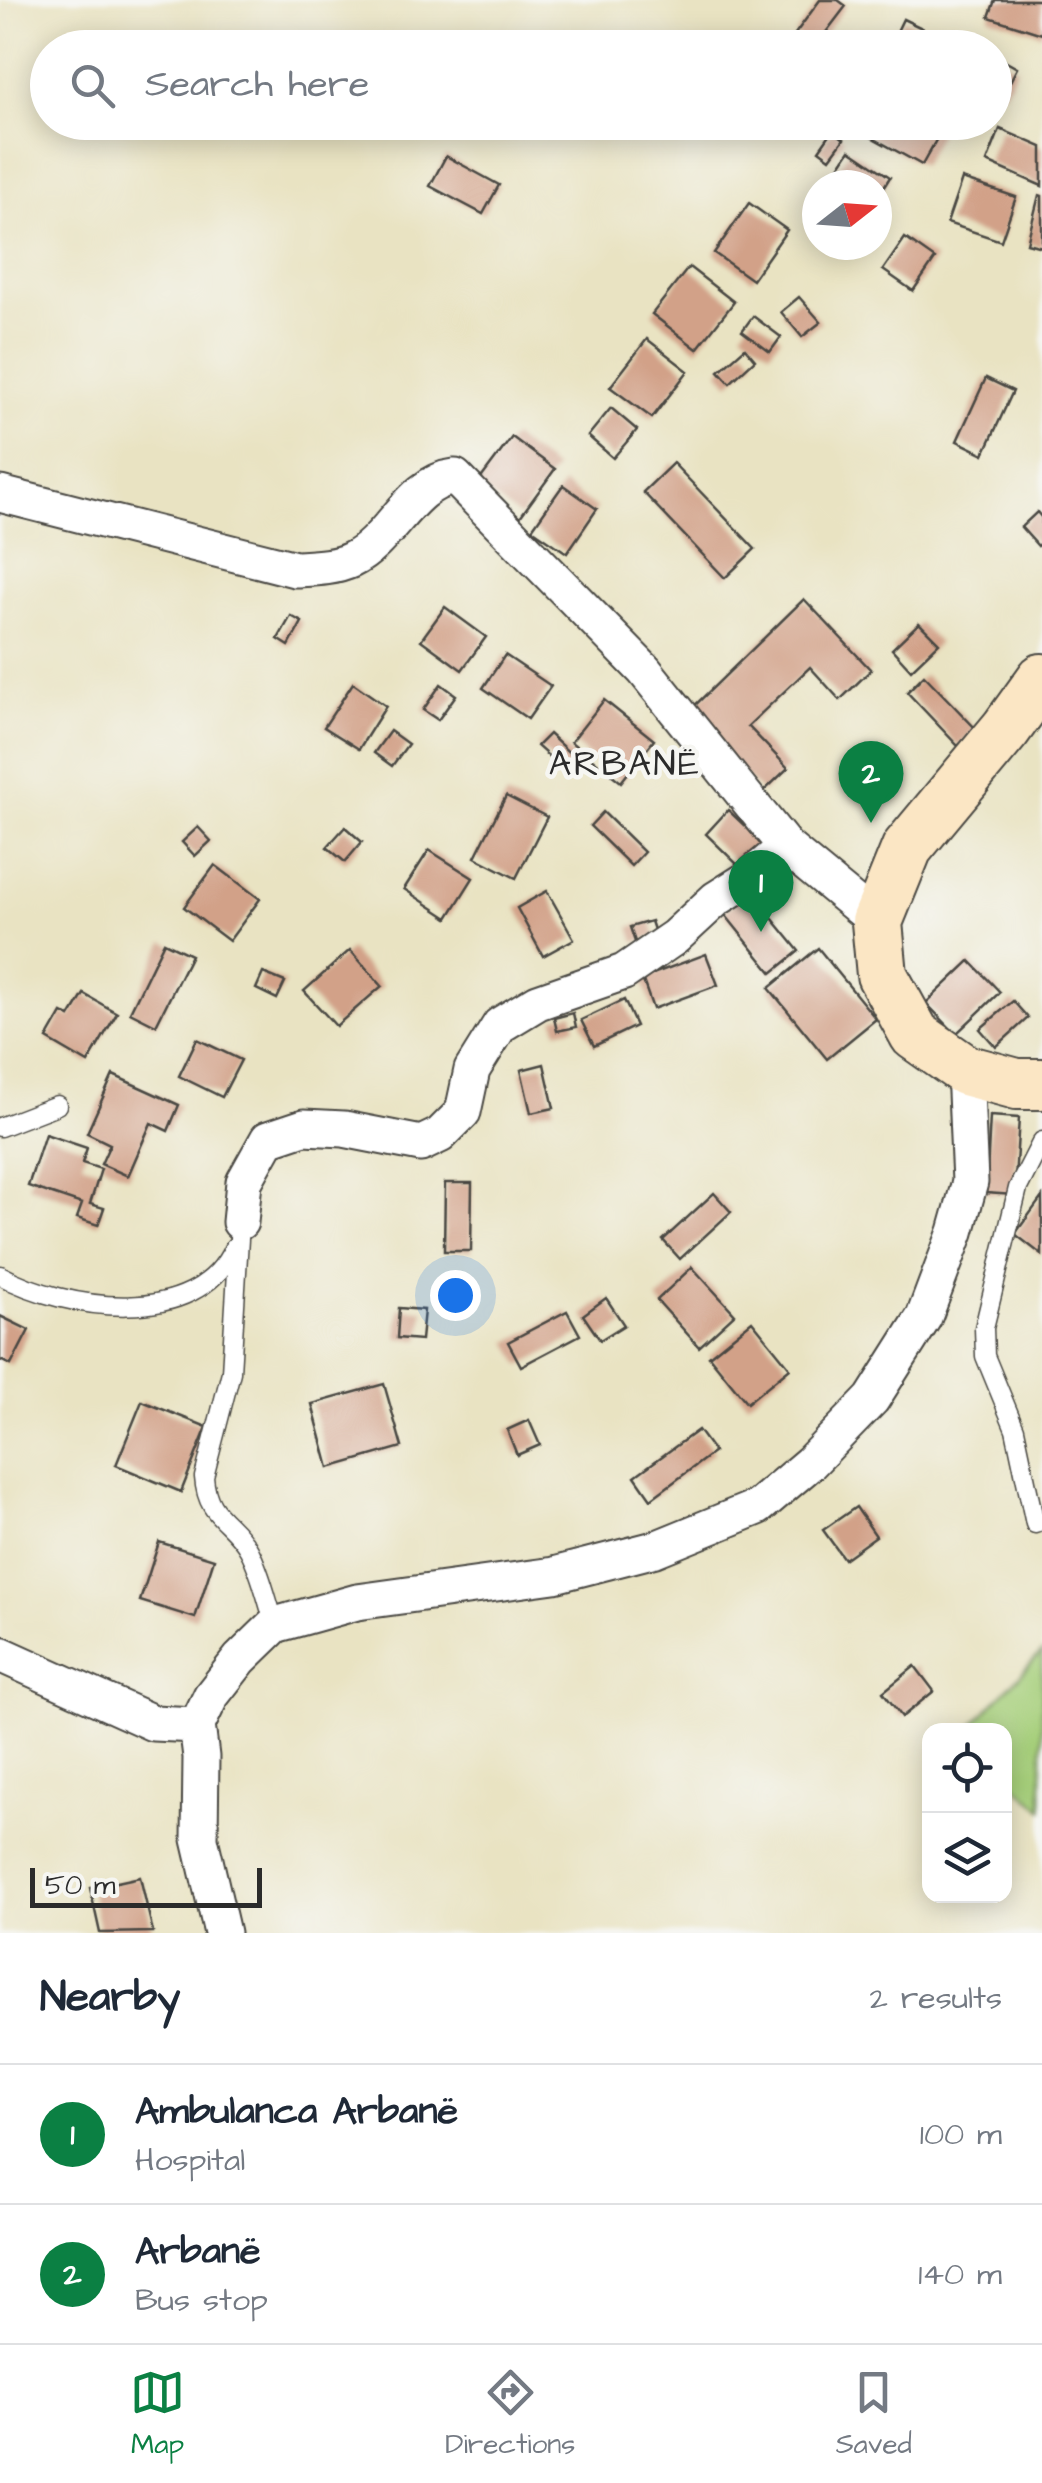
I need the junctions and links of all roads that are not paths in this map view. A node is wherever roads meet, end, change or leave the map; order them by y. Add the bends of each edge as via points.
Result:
1 (0, 494) edge
2 (1042, 679) edge
3 (786, 847) junction
4 (877, 922) junction
5 (964, 1070) junction
6 (1042, 1084) edge
7 (57, 1105) dead end
8 (0, 1128) edge
9 (1042, 1141) edge
10 (240, 1222) junction
11 (0, 1274) edge
12 (1035, 1524) dead end
13 (275, 1625) junction
14 (0, 1654) edge
15 (196, 1725) junction
16 (222, 1933) edge

1 - 3 street via 295,569 351,560 436,479 455,477 644,670
2 - 4 main road via 907,848
3 - 4 street
3 - 10 street via 624,972 538,1002 500,1025 472,1070 462,1112 440,1135 421,1144 304,1127 268,1140 244,1182
4 - 5 main road via 882,976 915,1035
5 - 6 main road
5 - 13 street via 970,1182 924,1317 872,1399 758,1507 655,1549 554,1575 358,1602
7 - 8 lane
9 - 12 lane via 1018,1188 984,1328 985,1356 1016,1428
10 - 11 lane via 226,1266 196,1289 144,1306 83,1305
10 - 13 lane via 231,1372 205,1492 210,1508 248,1548
13 - 15 street via 240,1659
14 - 15 street via 153,1723
15 - 16 street via 200,1840

